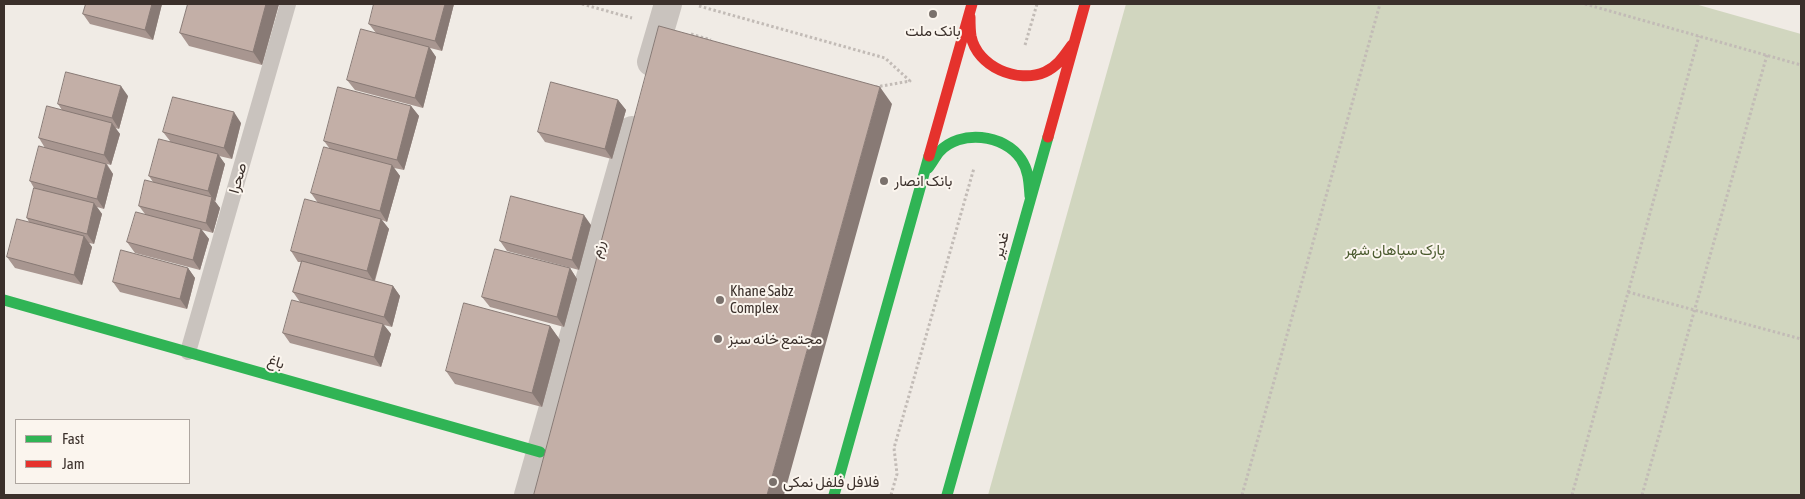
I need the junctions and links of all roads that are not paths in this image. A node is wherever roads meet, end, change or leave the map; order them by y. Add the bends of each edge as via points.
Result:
1 (288, 4) edge
2 (1085, 4) edge
3 (971, 6) edge
4 (664, 15) edge
5 (1075, 37) junction
6 (924, 176) junction
7 (1028, 205) junction
8 (4, 300) edge
9 (188, 352) junction
10 (540, 452) junction
11 (528, 495) edge
12 (834, 495) edge
13 (947, 495) edge

1 - 9 lane, صحرا
2 - 5 main road, غدیر
3 - 5 main road via 968,25 980,57 1008,75 1042,74 1068,53
3 - 6 main road
4 - 10 street, رزم
5 - 7 main road, غدیر
6 - 7 main road via 942,148 974,136 990,138 1006,145 1019,157 1031,188
6 - 12 main road
7 - 13 main road, غدیر
8 - 9 main road, باغ
9 - 10 main road, باغ
10 - 11 street, رزم

